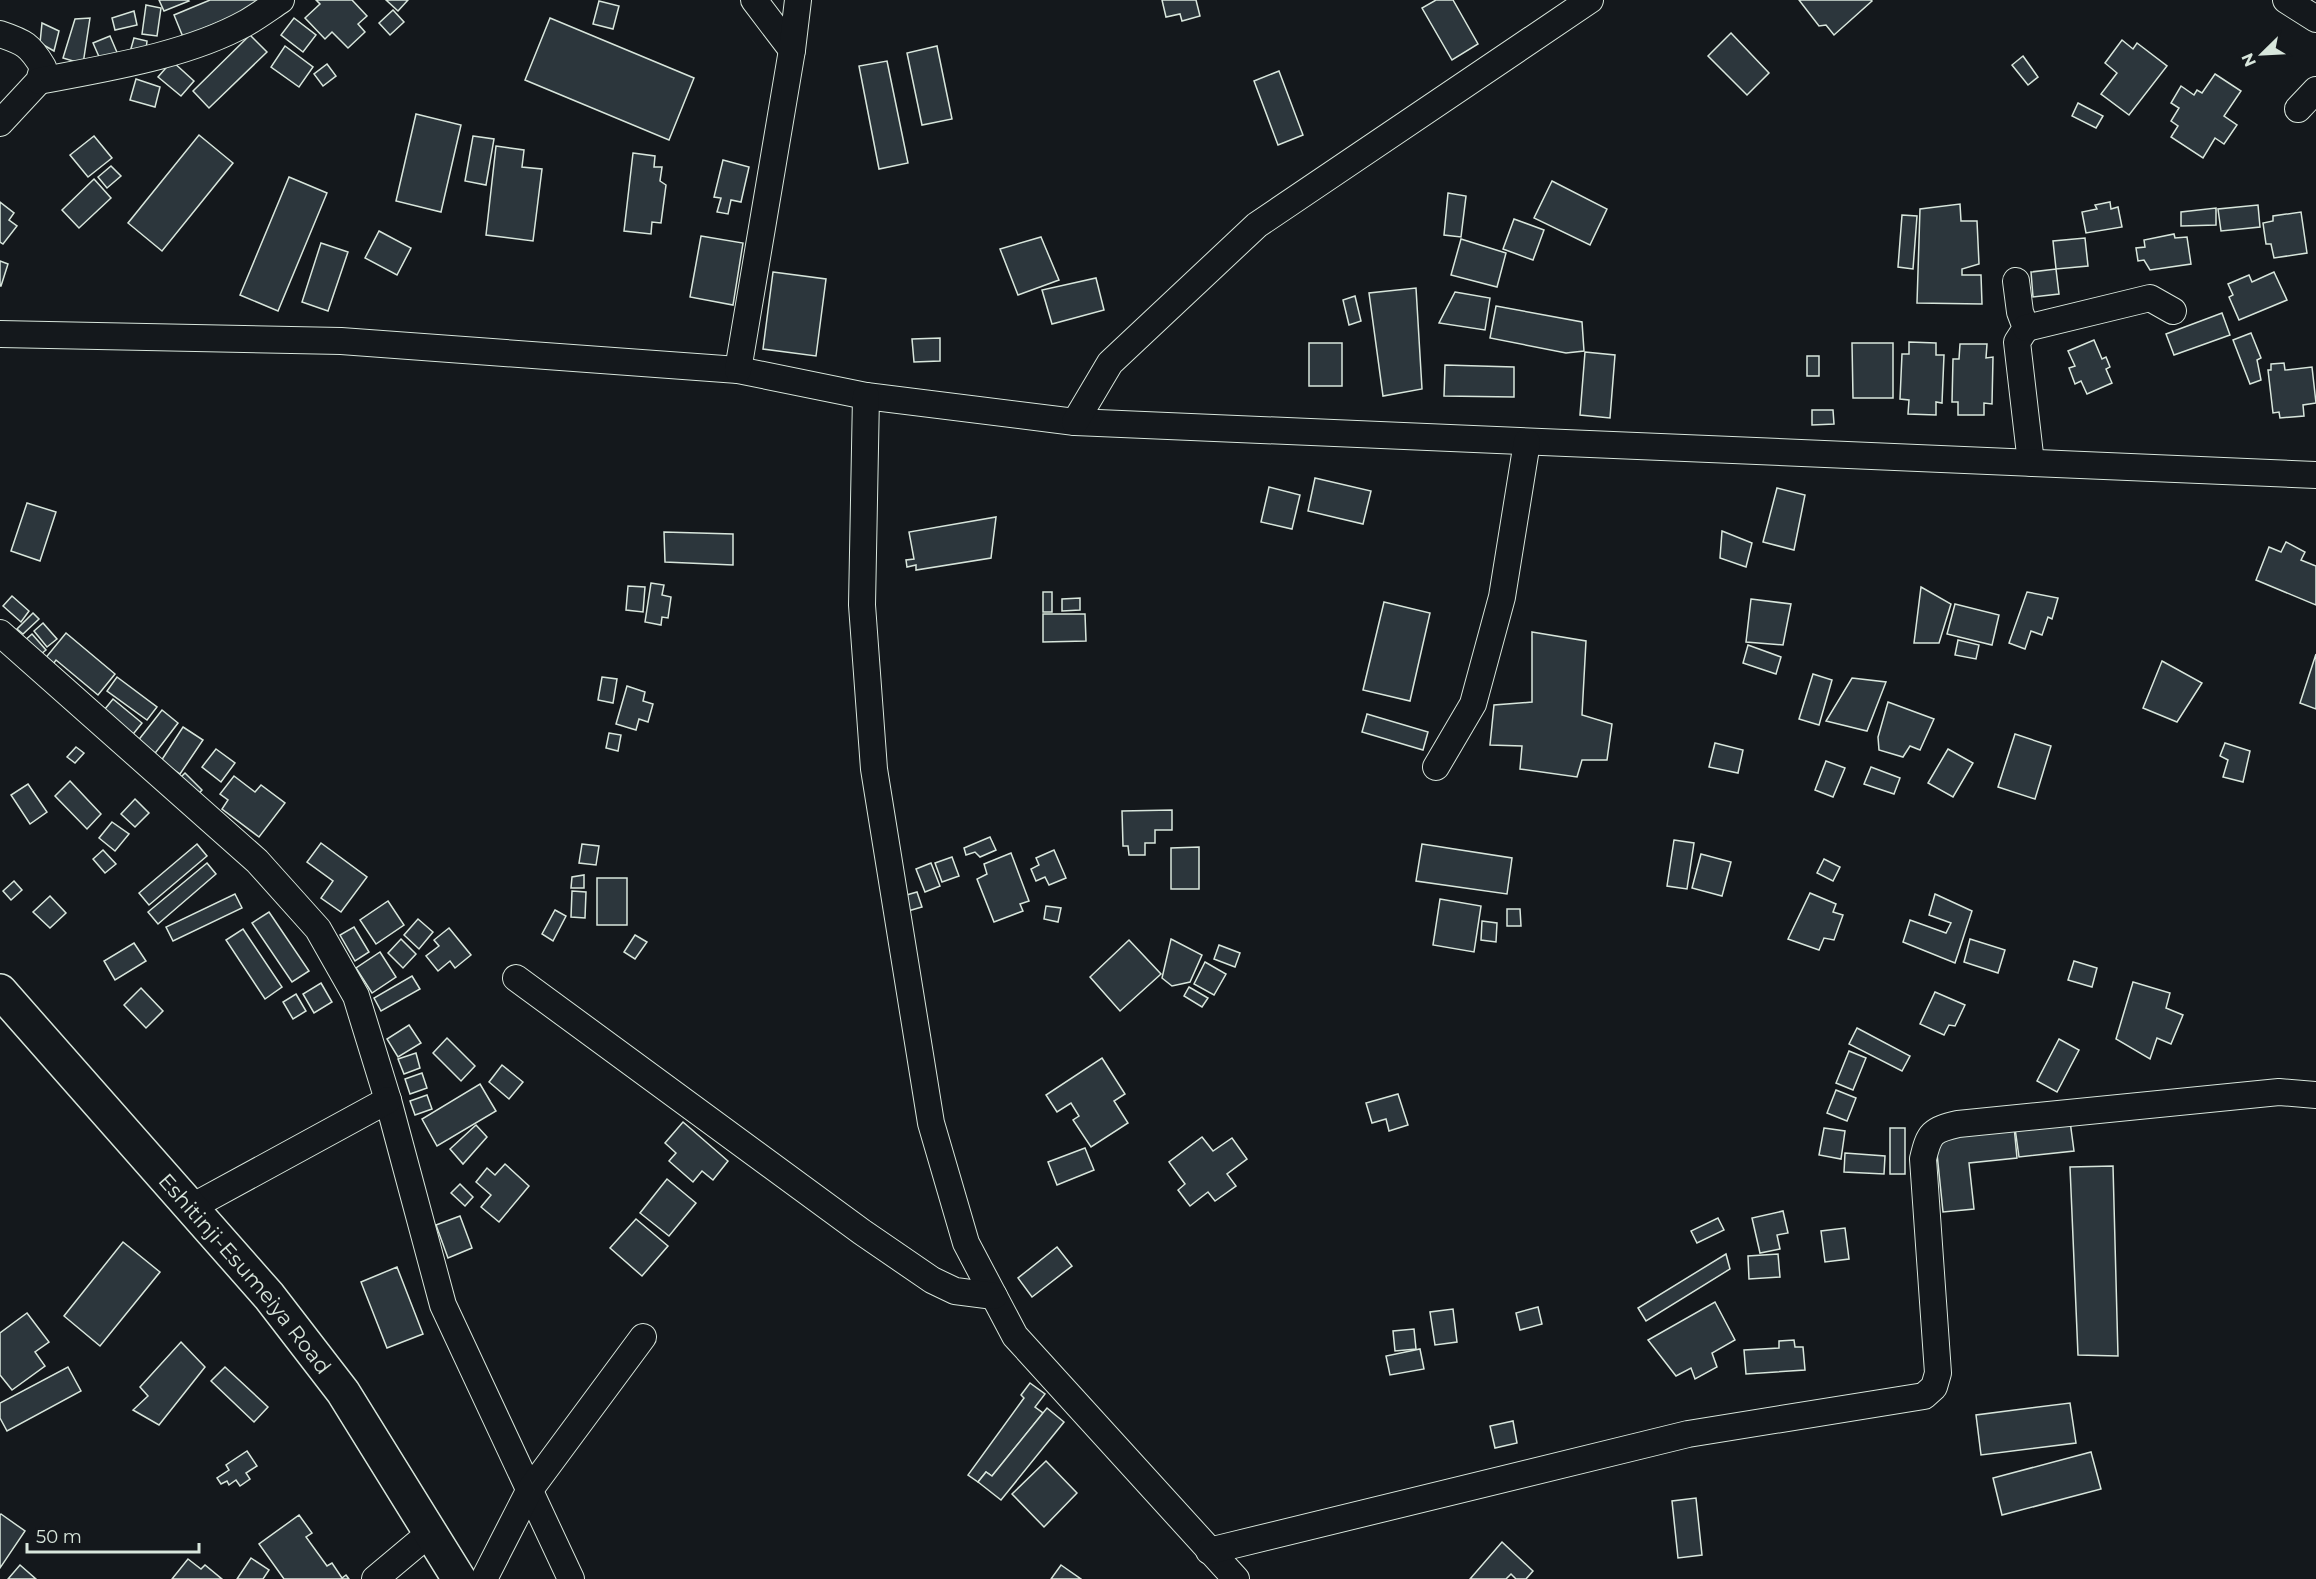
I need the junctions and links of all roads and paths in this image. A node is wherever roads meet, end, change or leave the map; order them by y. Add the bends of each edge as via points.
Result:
1 (281, 0) edge
2 (754, 0) edge
3 (798, 0) edge
4 (1590, 0) edge
5 (2286, 0) edge
6 (2316, 19) edge
7 (0, 34) edge
8 (792, 50) junction
9 (39, 81) junction
10 (2316, 90) edge
11 (2298, 110) dead end
12 (0, 123) edge
13 (2016, 281) dead end
14 (2173, 311) dead end
15 (2026, 328) junction
16 (0, 334) edge
17 (738, 370) junction
18 (866, 396) junction
19 (1075, 422) junction
20 (1527, 442) junction
21 (2031, 463) junction
22 (2316, 475) edge
23 (0, 633) edge
24 (1436, 767) dead end
25 (516, 978) dead end
26 (0, 991) edge
27 (2316, 1095) edge
28 (388, 1100) junction
29 (190, 1208) junction
30 (994, 1296) junction
31 (643, 1336) dead end
32 (529, 1491) junction
33 (431, 1532) junction
34 (1209, 1551) junction
35 (375, 1579) edge
36 (459, 1579) edge
37 (484, 1579) edge
38 (571, 1579) edge
39 (1236, 1579) edge

1 - 9 street via 246,23 180,49
2 - 8 street
3 - 8 street
4 - 19 street via 1257,225 1110,363
5 - 6 street
7 - 9 street via 33,50 43,67
8 - 17 street
9 - 12 street
10 - 11 street
13 - 15 street
14 - 15 street via 2150,298
15 - 21 street via 2017,342
16 - 17 street via 340,341
17 - 18 street
18 - 19 street
18 - 30 street via 862,605 874,769 931,1124 966,1243
19 - 20 street
20 - 21 street
20 - 24 street via 1502,597 1473,704
21 - 22 street
23 - 28 street via 257,861 318,929 356,996
25 - 30 street via 932,1280 955,1291
26 - 29 highway, Eshitinji-Esumeiya Road
27 - 34 street via 2279,1092 1938,1129 1928,1139 1923,1160 1938,1373 1934,1387 1924,1396 1688,1434
28 - 29 street
28 - 32 street via 443,1305
29 - 33 highway, Eshitinji-Esumeiya Road via 269,1296 343,1392
30 - 34 street via 1015,1336
31 - 32 street
32 - 37 street
32 - 38 street
33 - 35 street
33 - 36 highway, Eshitinji-Esumeiya Road
34 - 39 street

